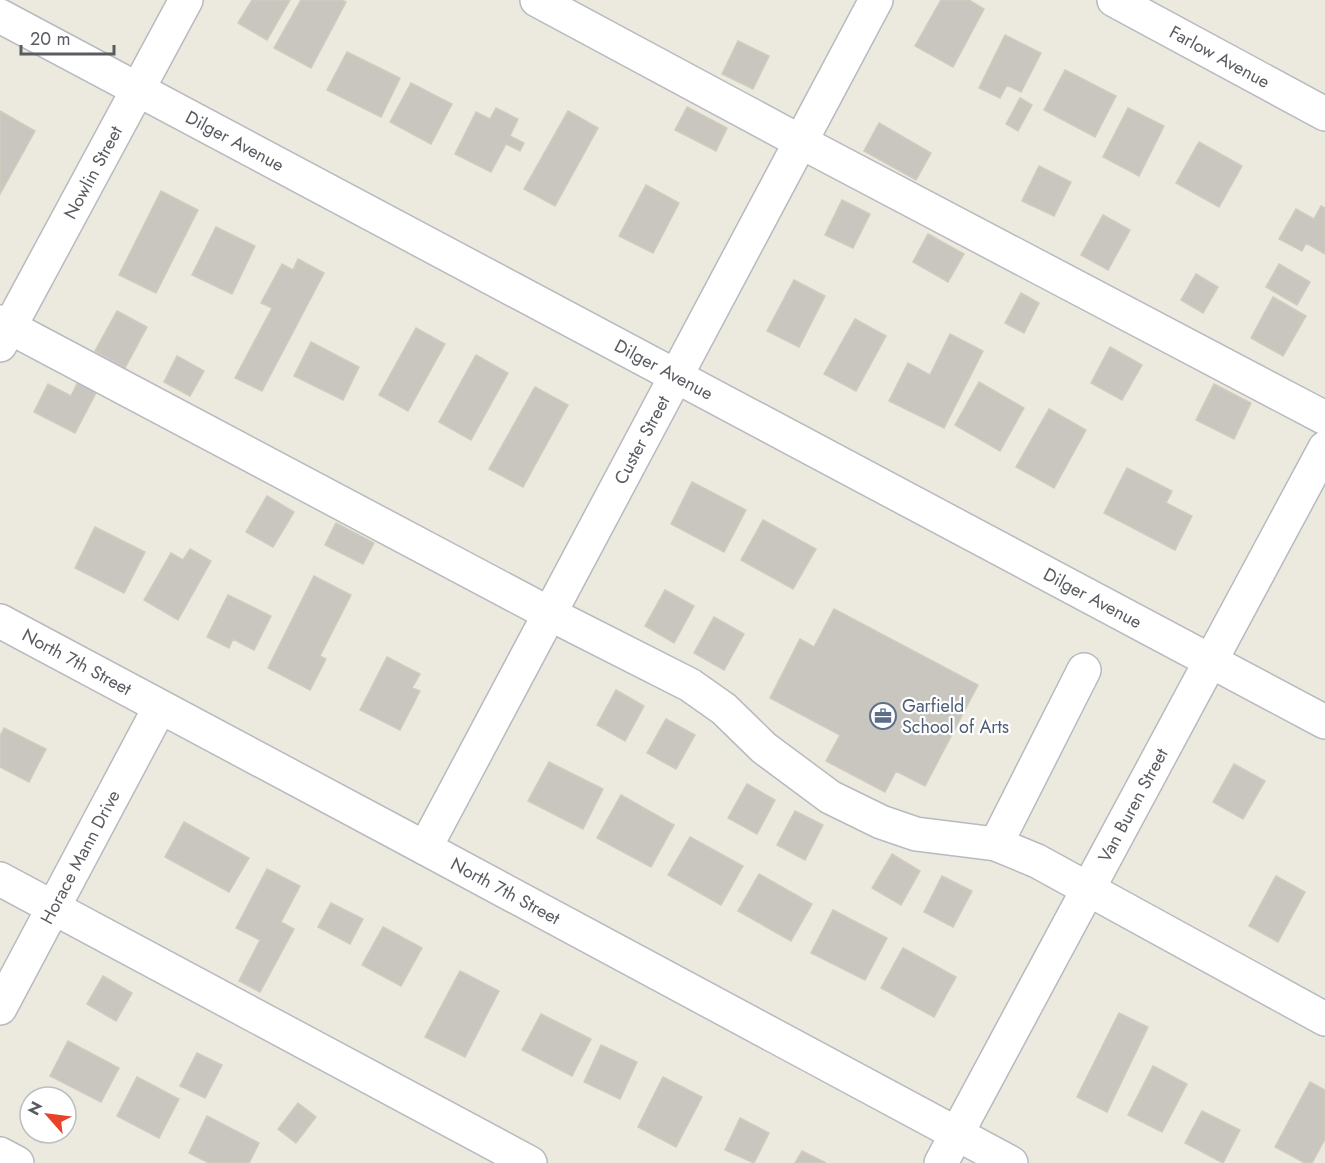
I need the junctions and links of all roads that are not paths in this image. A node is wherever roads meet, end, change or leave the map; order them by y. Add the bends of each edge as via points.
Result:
1 (186, 0) edge
2 (537, 0) edge
3 (876, 0) edge
4 (1114, 0) edge
5 (0, 16) edge
6 (138, 90) junction
7 (1325, 114) edge
8 (801, 142) junction
9 (3, 331) edge
10 (676, 376) junction
11 (1325, 418) edge
12 (1325, 448) edge
13 (549, 614) junction
14 (0, 621) edge
15 (1211, 661) junction
16 (1084, 670) dead end
17 (160, 707) junction
18 (1325, 722) edge
19 (996, 844) junction
20 (425, 848) junction
21 (0, 879) edge
22 (1088, 888) junction
23 (53, 908) junction
24 (0, 1008) edge
25 (1325, 1019) edge
26 (957, 1134) junction
27 (0, 1154) edge
28 (17, 1163) edge
29 (530, 1163) edge
30 (941, 1163) edge
31 (1011, 1163) edge

1 - 6 street, Nowlin Street
2 - 8 street
3 - 8 street, Custer Street
4 - 7 street, Farlow Avenue
5 - 6 street, Dilger Avenue
6 - 9 street, Nowlin Street
6 - 10 street, Dilger Avenue
8 - 10 street, Custer Street
8 - 11 street
9 - 13 street
10 - 13 street, Custer Street
10 - 15 street, Dilger Avenue
12 - 15 street, Van Buren Street
13 - 19 street via 690,685 724,709 764,748 830,796 881,822 916,834
13 - 20 street, Custer Street
14 - 17 street, North 7th Street
15 - 18 street, Dilger Avenue
15 - 22 street, Van Buren Street
16 - 19 street
17 - 20 street, North 7th Street
17 - 23 street, Horace Mann Drive
19 - 22 street
20 - 26 street, North 7th Street
21 - 23 street
22 - 25 street
22 - 26 street, Van Buren Street
23 - 24 street, Horace Mann Drive
23 - 29 street
26 - 30 street, Van Buren Street
26 - 31 street, North 7th Street
27 - 28 street

